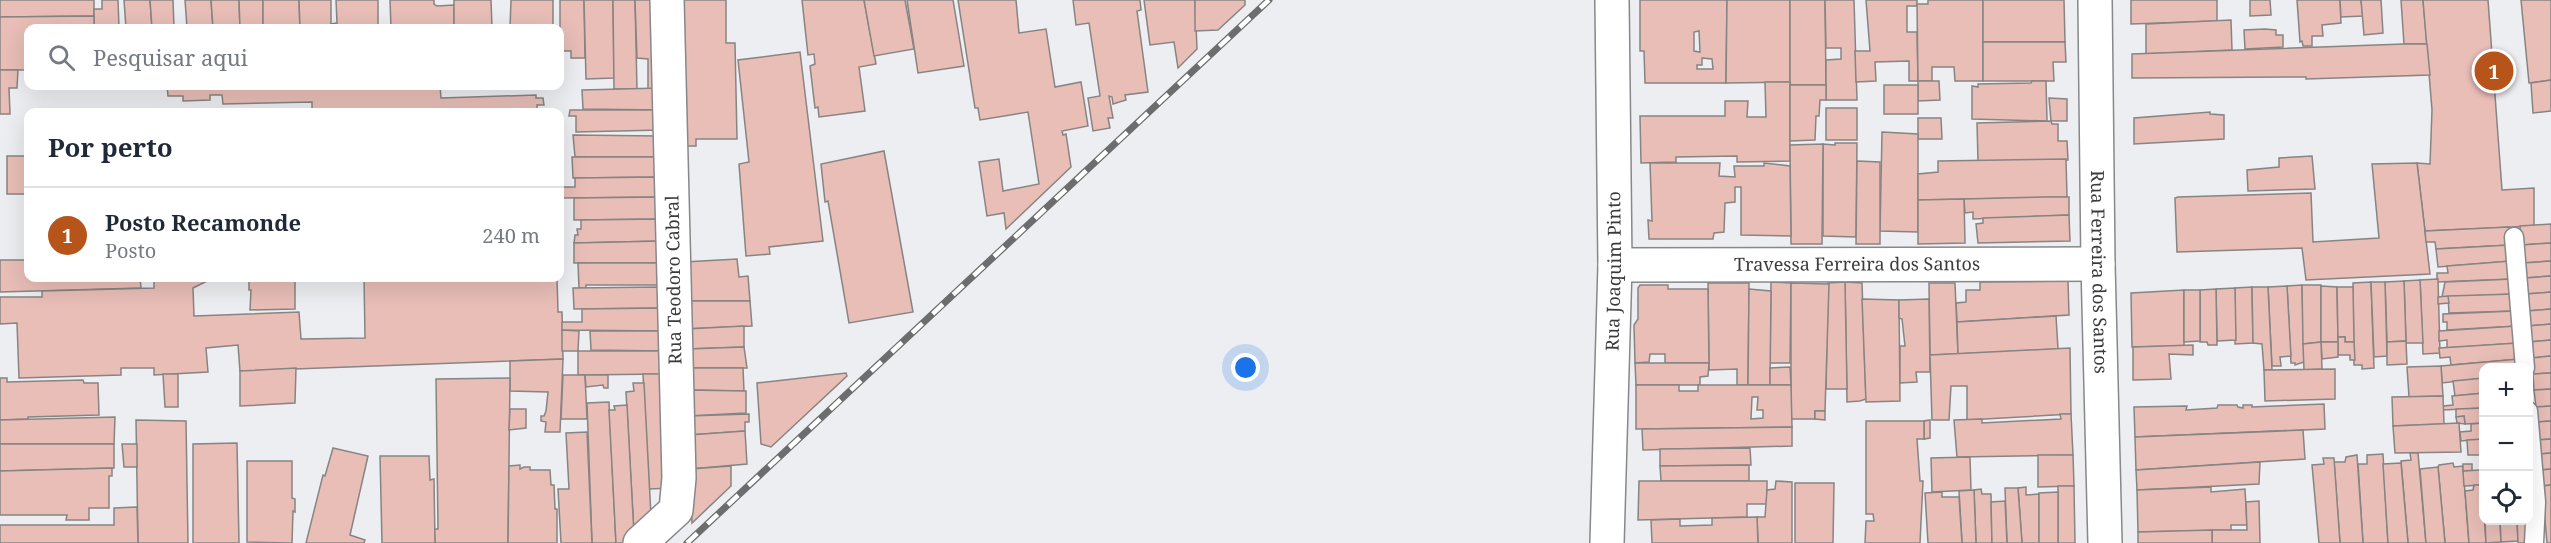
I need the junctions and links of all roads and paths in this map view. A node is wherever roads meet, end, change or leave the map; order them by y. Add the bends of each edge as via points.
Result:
1 (668, 0) edge
2 (1612, 0) edge
3 (2095, 0) edge
4 (2514, 237) dead end
5 (2098, 264) junction
6 (1615, 266) junction
7 (2525, 363) edge
8 (2529, 417) edge
9 (640, 543) edge
10 (1607, 543) edge
11 (2105, 543) edge
12 (2534, 543) edge

1 - 9 street, Rua Teodoro Cabral via 680,478 676,510
2 - 6 street, Rua Joaquim Pinto
3 - 5 street, Rua Ferreira dos Santos
4 - 7 lane
5 - 6 street, Travessa Ferreira dos Santos
5 - 11 street, Rua Ferreira dos Santos
6 - 10 street, Rua Joaquim Pinto
8 - 12 lane via 2536,502

